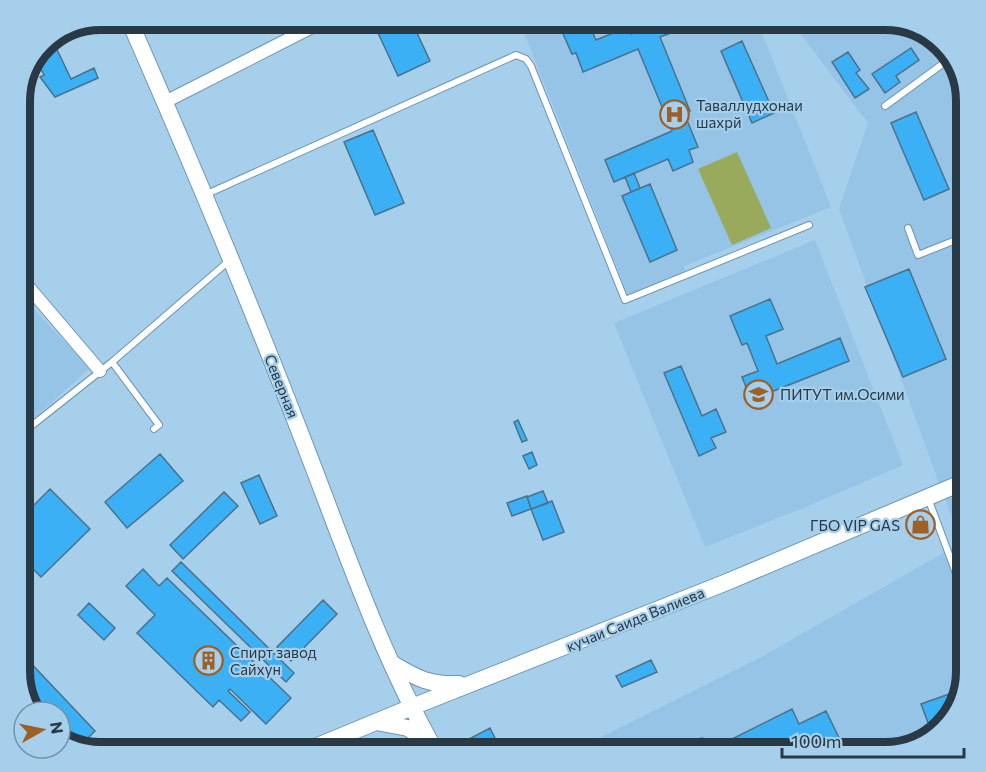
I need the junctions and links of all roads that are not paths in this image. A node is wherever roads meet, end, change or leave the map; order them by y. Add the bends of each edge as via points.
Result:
1 (133, 30) edge
2 (306, 30) edge
3 (944, 63) edge
4 (165, 102) junction
5 (885, 106) dead end
6 (203, 196) junction
7 (809, 225) dead end
8 (908, 228) dead end
9 (956, 240) edge
10 (231, 260) junction
11 (30, 289) edge
12 (112, 362) junction
13 (100, 371) junction
14 (30, 427) edge
15 (154, 429) dead end
16 (956, 485) edge
17 (928, 497) junction
18 (956, 573) edge
19 (393, 664) junction
20 (469, 684) junction
21 (412, 707) junction
22 (375, 722) junction
23 (329, 742) edge
24 (426, 742) edge
25 (431, 742) edge

1 - 4 main road, Северная
2 - 4 street
3 - 5 lane
4 - 6 main road, Северная
6 - 7 lane via 516,55 531,66 625,300
6 - 10 main road, Северная
8 - 9 lane via 918,255
10 - 12 lane
10 - 19 main road, Северная
11 - 13 street
12 - 13 lane
12 - 15 lane via 159,425
13 - 14 lane
16 - 17 main road, кучаи Саида Валиева
17 - 18 lane
17 - 20 main road, кучаи Саида Валиева
19 - 20 main road via 431,684
19 - 21 main road, Северная
20 - 21 main road, кучаи Саида Валиева
21 - 22 main road, кучаи Саида Валиева
21 - 25 main road, Северная
22 - 23 main road, кучаи Саида Валиева
22 - 24 main road via 408,728

